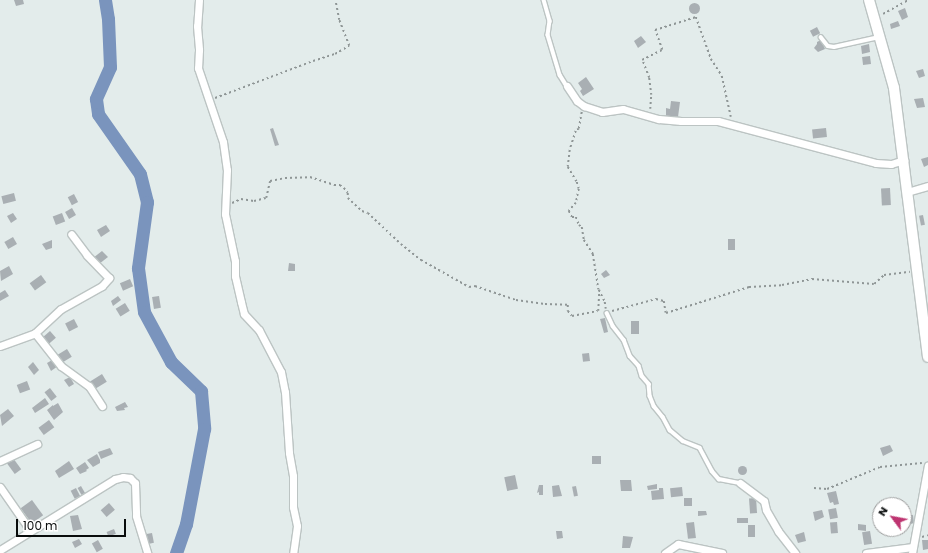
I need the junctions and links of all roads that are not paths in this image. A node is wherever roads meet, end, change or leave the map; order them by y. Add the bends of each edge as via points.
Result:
1 (199, 0) edge
2 (544, 0) edge
3 (869, 0) edge
4 (821, 37) dead end
5 (879, 37) junction
6 (567, 86) joint
7 (904, 160) junction
8 (928, 186) edge
9 (907, 192) junction
10 (72, 234) dead end
11 (606, 313) road end
12 (35, 333) junction
13 (0, 346) edge
14 (928, 357) edge
15 (102, 406) dead end
16 (37, 444) dead end
17 (0, 461) edge
18 (928, 464) edge
19 (740, 483) joint
20 (0, 487) edge
21 (30, 530) junction
22 (913, 550) edge
23 (2, 551) edge
24 (147, 553) edge
25 (293, 553) edge
26 (665, 553) edge
27 (722, 553) edge
28 (795, 553) edge
29 (866, 553) edge

1 - 25 street via 198,68 223,142 227,170 226,221 235,261 235,276 244,314 259,330 281,372 285,392 293,476 293,507 297,526
2 - 6 lane via 550,21 548,35 560,75
3 - 5 street
4 - 5 lane via 828,46 834,47
5 - 7 street via 894,88
6 - 7 street via 577,101 602,112 623,109 681,122 718,121 876,163 891,164
7 - 9 street
8 - 9 street
9 - 14 street
10 - 12 street via 87,255 109,278 102,286 61,309
11 - 19 lane via 649,384 654,406 670,430 700,448 719,479
12 - 13 street
12 - 15 street via 61,366 90,386
16 - 17 street
18 - 22 street
19 - 28 street via 764,501 778,531
20 - 21 street
21 - 23 street
21 - 24 street via 84,500 115,479 130,478 135,483 136,516
22 - 29 street
26 - 27 street via 678,544

